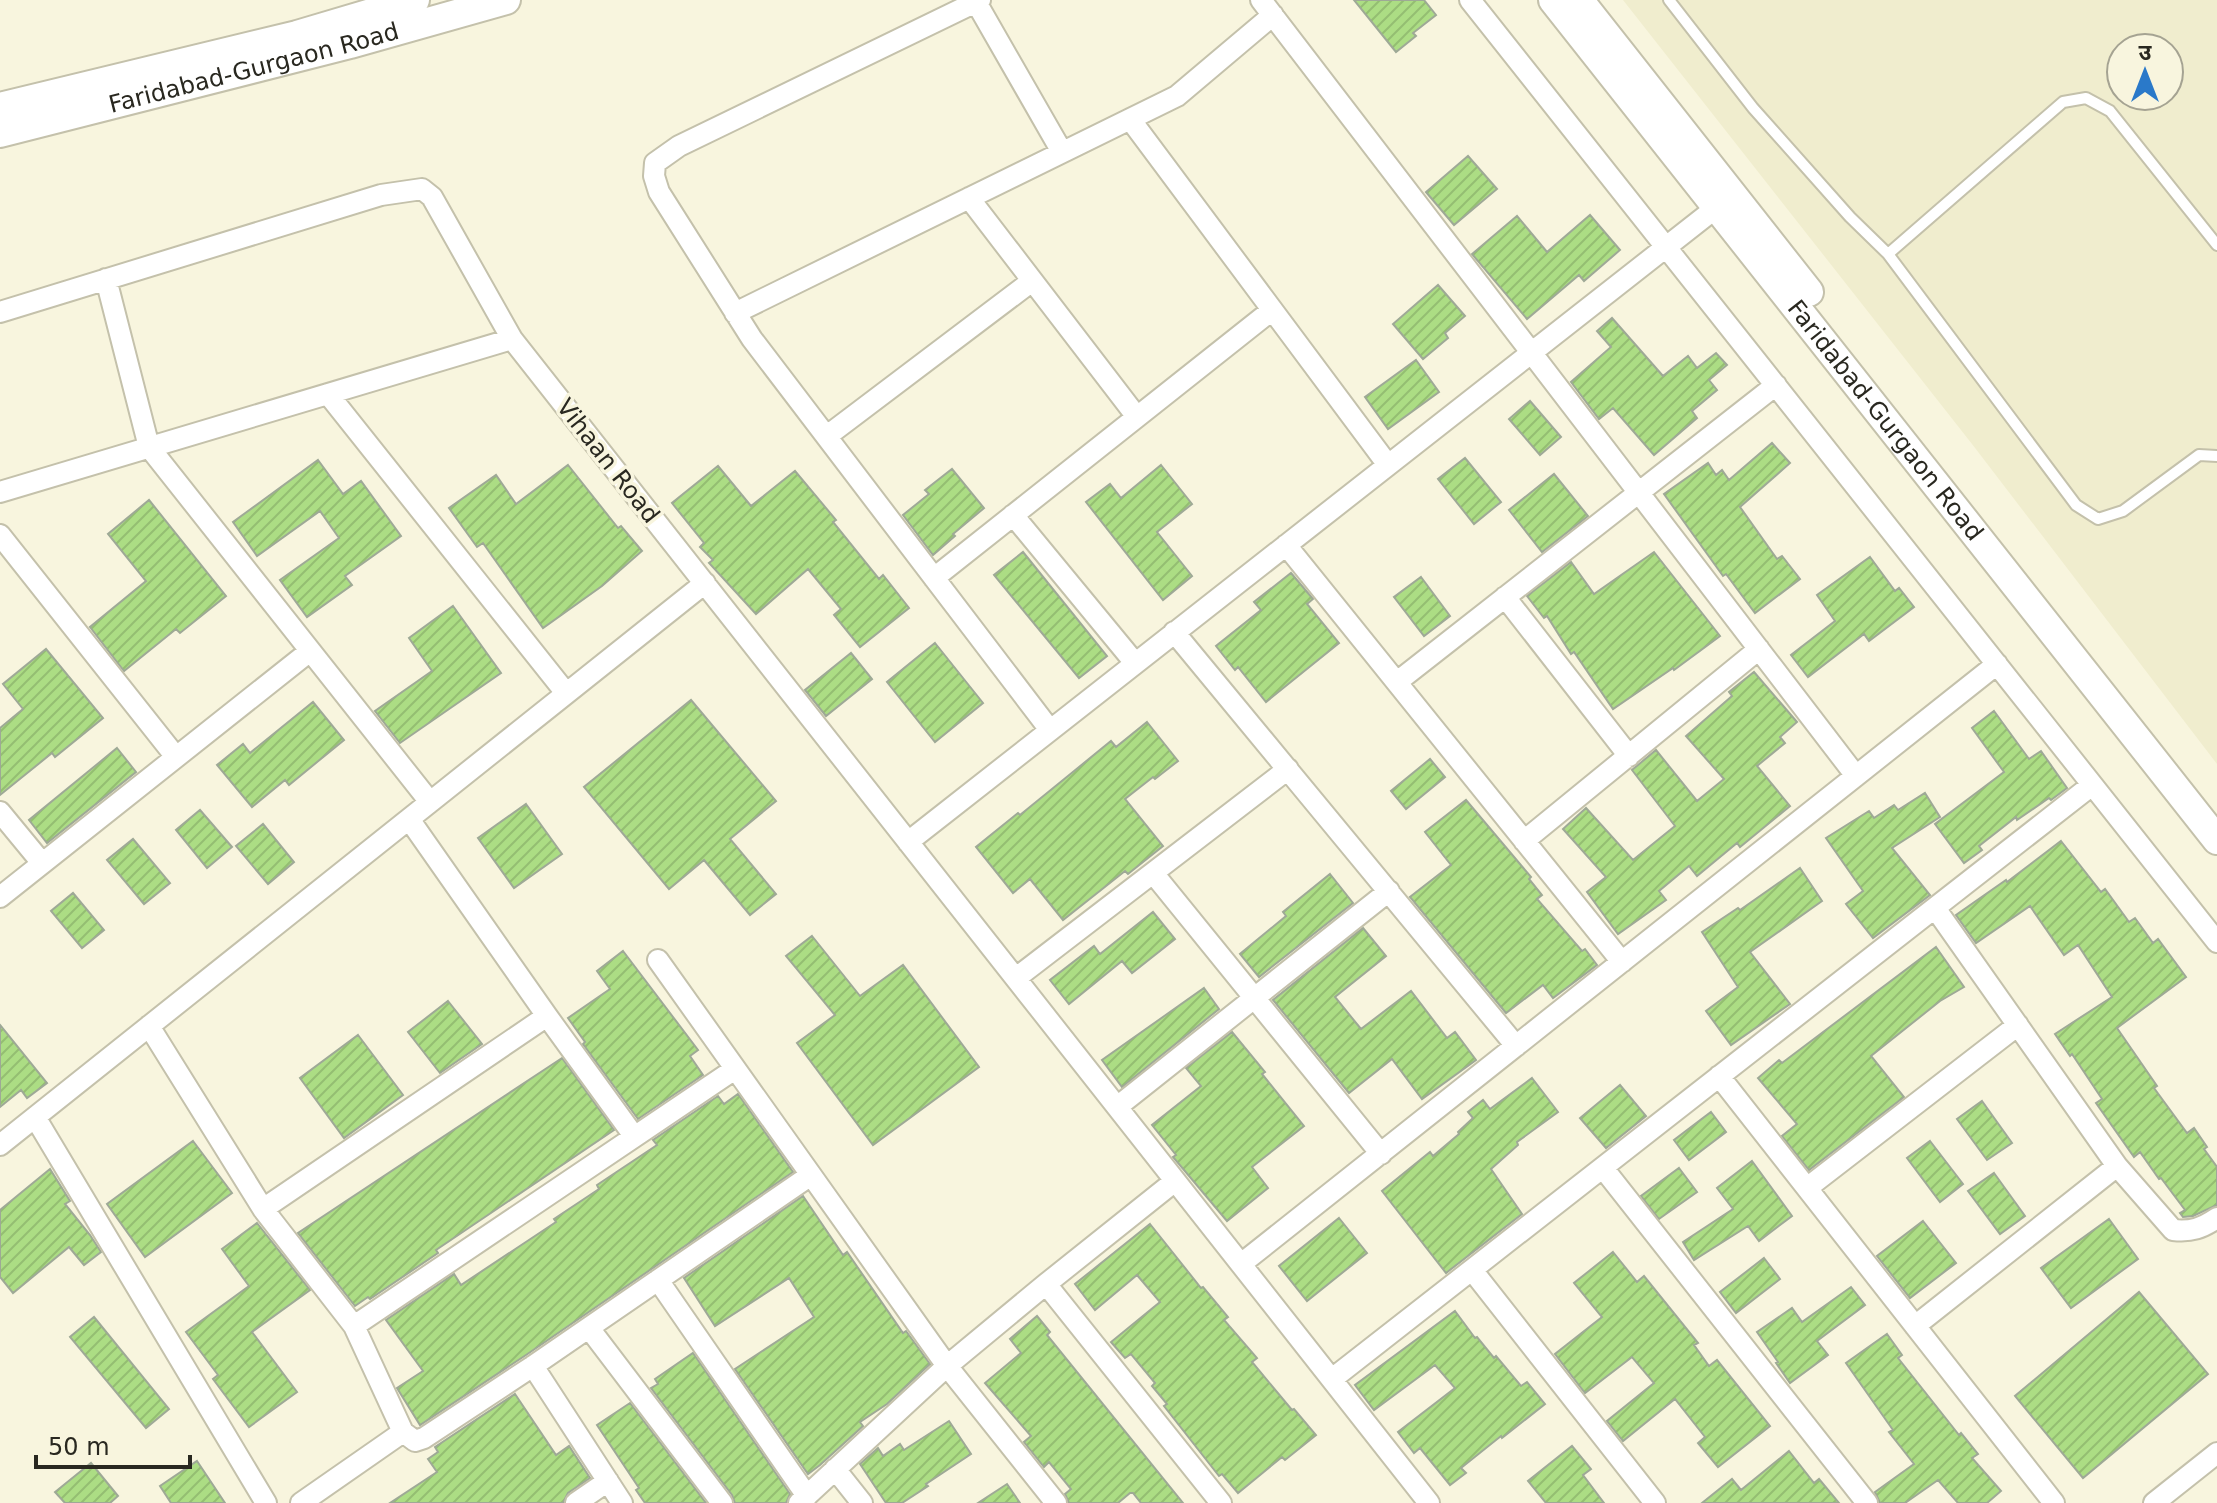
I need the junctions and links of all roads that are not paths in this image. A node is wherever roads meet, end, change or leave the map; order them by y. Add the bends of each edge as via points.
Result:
1 (415, 0) edge
2 (506, 0) edge
3 (1470, 0) edge
4 (1553, 0) edge
5 (1579, 0) edge
6 (1669, 0) edge
7 (978, 1) edge
8 (1267, 8) edge
9 (0, 107) edge
10 (1130, 119) junction
11 (0, 133) edge
12 (1062, 152) junction
13 (969, 198) junction
14 (1725, 201) junction
15 (2217, 245) edge
16 (1666, 246) junction
17 (1888, 254) junction
18 (106, 279) junction
19 (1032, 281) junction
20 (1272, 310) junction
21 (0, 312) edge
22 (735, 313) junction
23 (512, 339) junction
24 (1532, 352) junction
25 (1776, 385) junction
26 (328, 394) junction
27 (1137, 417) junction
28 (827, 436) junction
29 (149, 447) junction
30 (2217, 456) edge
31 (1388, 465) junction
32 (0, 492) edge
33 (1639, 492) junction
34 (1013, 515) junction
35 (0, 535) edge
36 (1286, 545) junction
37 (934, 578) junction
38 (705, 583) junction
39 (1505, 597) junction
40 (1174, 632) junction
41 (1759, 649) junction
42 (310, 651) junction
43 (1135, 663) junction
44 (1997, 664) junction
45 (1397, 682) junction
46 (566, 693) junction
47 (1050, 730) junction
48 (1629, 756) junction
49 (176, 757) junction
50 (1288, 769) junction
51 (1856, 776) junction
52 (2092, 785) junction
53 (430, 802) junction
54 (2217, 810) edge
55 (0, 812) edge
56 (409, 819) junction
57 (2217, 840) edge
58 (1524, 841) junction
59 (908, 842) junction
60 (42, 863) junction
61 (1153, 873) junction
62 (1389, 891) junction
63 (0, 897) edge
64 (1935, 908) junction
65 (2217, 942) edge
66 (658, 960) dead end
67 (1622, 962) junction
68 (1016, 978) junction
69 (1255, 998) junction
70 (547, 1016) junction
71 (2018, 1025) junction
72 (149, 1026) junction
73 (1516, 1046) junction
74 (735, 1069) junction
75 (1719, 1076) junction
76 (1117, 1107) junction
77 (35, 1117) junction
78 (634, 1136) junction
79 (0, 1145) edge
80 (1381, 1154) junction
81 (2117, 1166) junction
82 (1603, 1168) junction
83 (811, 1175) junction
84 (1175, 1181) junction
85 (1807, 1188) junction
86 (263, 1209) junction
87 (2217, 1218) edge
88 (1241, 1264) junction
89 (1472, 1270) junction
90 (658, 1280) junction
91 (1046, 1284) junction
92 (354, 1326) junction
93 (1915, 1326) junction
94 (589, 1328) junction
95 (533, 1366) junction
96 (947, 1366) junction
97 (1332, 1379) junction
98 (403, 1432) junction
99 (2217, 1453) edge
100 (835, 1469) junction
101 (608, 1481) junction
102 (803, 1499) edge
103 (1421, 1500) edge
104 (1862, 1501) edge
105 (266, 1503) edge
106 (301, 1503) edge
107 (576, 1503) edge
108 (622, 1503) edge
109 (722, 1503) edge
110 (862, 1503) edge
111 (1056, 1503) edge
112 (1221, 1503) edge
113 (1655, 1503) edge
114 (2054, 1503) edge
115 (2154, 1503) edge

1 - 9 main road, Faridabad-Gurgaon Road via 297,35
2 - 11 main road, Faridabad-Gurgaon Road
3 - 16 street
4 - 14 main road, Faridabad-Gurgaon Road
5 - 14 main road, Faridabad-Gurgaon Road
6 - 17 lane via 1753,108
7 - 12 street
7 - 22 street via 679,146 655,163 659,192
8 - 10 street via 1177,96
8 - 24 street
10 - 12 street
10 - 20 street
12 - 13 street
13 - 19 street
13 - 22 street
14 - 16 street
14 - 54 main road, Faridabad-Gurgaon Road
14 - 57 main road, Faridabad-Gurgaon Road
15 - 17 lane via 2110,111 2086,98 2063,102
16 - 24 street
16 - 25 street
17 - 30 lane via 2076,505 2098,519 2123,511 2199,455
18 - 21 street
18 - 23 street, Vihaan Road via 381,195 422,189 432,197
18 - 29 street
19 - 27 street
19 - 28 street
20 - 27 street
20 - 31 street
22 - 28 street
23 - 26 street
23 - 38 street, Vihaan Road
24 - 31 street
24 - 33 street
25 - 33 street
25 - 44 street
26 - 29 street
26 - 46 street
27 - 34 street
28 - 37 street
29 - 32 street
29 - 42 street
31 - 36 street
33 - 39 street
33 - 41 street
34 - 37 street
34 - 43 street
35 - 49 street
36 - 40 street
36 - 45 street
37 - 47 street
38 - 46 street
38 - 59 street, Vihaan Road
39 - 45 street
39 - 48 street
40 - 43 street
40 - 50 street
41 - 48 street
41 - 51 street
42 - 49 street
42 - 53 street
43 - 47 street
44 - 51 street
44 - 52 street
45 - 58 street
46 - 53 street
47 - 59 street
48 - 58 street
49 - 60 street
50 - 61 street
50 - 62 street
51 - 67 street
52 - 64 street
52 - 65 street
53 - 56 street
55 - 60 street
56 - 70 street
56 - 72 street
58 - 67 street
59 - 68 street, Vihaan Road
60 - 63 street
61 - 68 street
61 - 69 street
62 - 69 street
62 - 73 street
64 - 71 street
64 - 75 street
66 - 74 street
67 - 73 street
68 - 76 street, Vihaan Road
69 - 76 street
69 - 80 street
70 - 78 street
70 - 86 street
71 - 81 street
71 - 85 street
72 - 77 street
72 - 86 street
73 - 80 street
74 - 78 street
74 - 83 street
75 - 82 street
75 - 85 street
76 - 84 street, Vihaan Road
77 - 79 street
77 - 105 street
78 - 92 street
80 - 88 street
81 - 87 street via 2173,1230 2204,1227
81 - 93 street
82 - 89 street
82 - 104 street
83 - 90 street
83 - 96 street
84 - 88 street, Vihaan Road
84 - 91 street
85 - 93 street
86 - 92 street
88 - 97 street, Vihaan Road
89 - 97 street
89 - 113 street
90 - 94 street
90 - 102 street
91 - 96 street
91 - 112 street
92 - 98 street
93 - 114 street
94 - 95 street
94 - 109 street
95 - 98 street via 424,1438 415,1441
95 - 101 street
96 - 100 street
96 - 111 street
97 - 103 street, Vihaan Road
98 - 106 street
99 - 115 street
100 - 102 street
100 - 110 street
101 - 107 street
101 - 108 street

